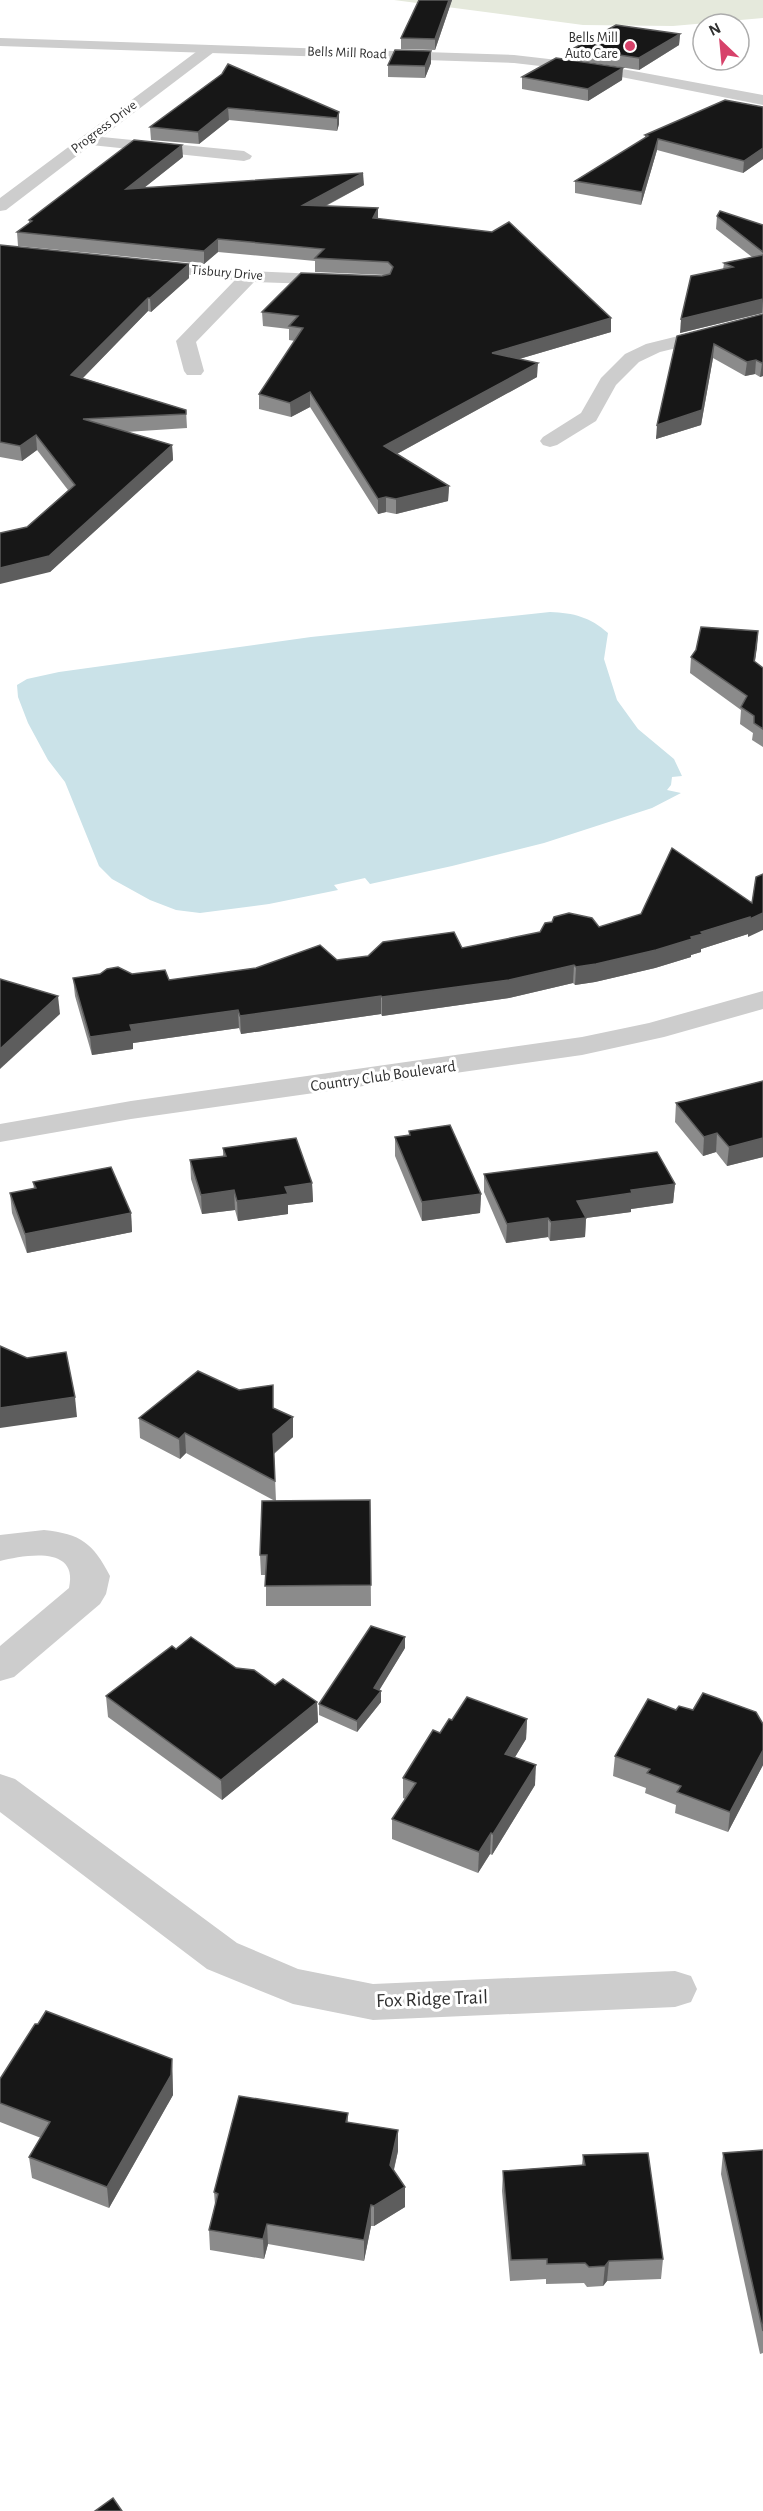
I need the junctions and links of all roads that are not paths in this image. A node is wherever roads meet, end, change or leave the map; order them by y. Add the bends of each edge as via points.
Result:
1 (0, 42) edge
2 (209, 49) junction
3 (763, 100) edge
4 (87, 140) junction
5 (244, 156) dead end
6 (0, 206) edge
7 (130, 264) edge
8 (249, 276) junction
9 (360, 281) edge
10 (763, 321) edge
11 (194, 371) dead end
12 (550, 441) dead end
13 (763, 1000) edge
14 (0, 1133) edge
15 (0, 1548) edge
16 (0, 1667) edge
17 (0, 1790) edge
18 (675, 1989) dead end

1 - 2 street, Bells Mill Road
2 - 3 street, Bells Mill Road via 530,61 601,69
2 - 4 street, Progress Drive
4 - 5 street
4 - 6 street, Progress Drive
7 - 8 street, Tisbury Drive
8 - 9 street, Tisbury Drive
8 - 11 street via 186,341
10 - 12 street via 653,348 632,358 608,382 589,417
13 - 14 street, Country Club Boulevard via 654,1031 582,1046 131,1110
15 - 16 street via 39,1541 67,1548 81,1557 91,1576 87,1594
17 - 18 street, Fox Ridge Trail via 222,1956 292,1986 373,2002

